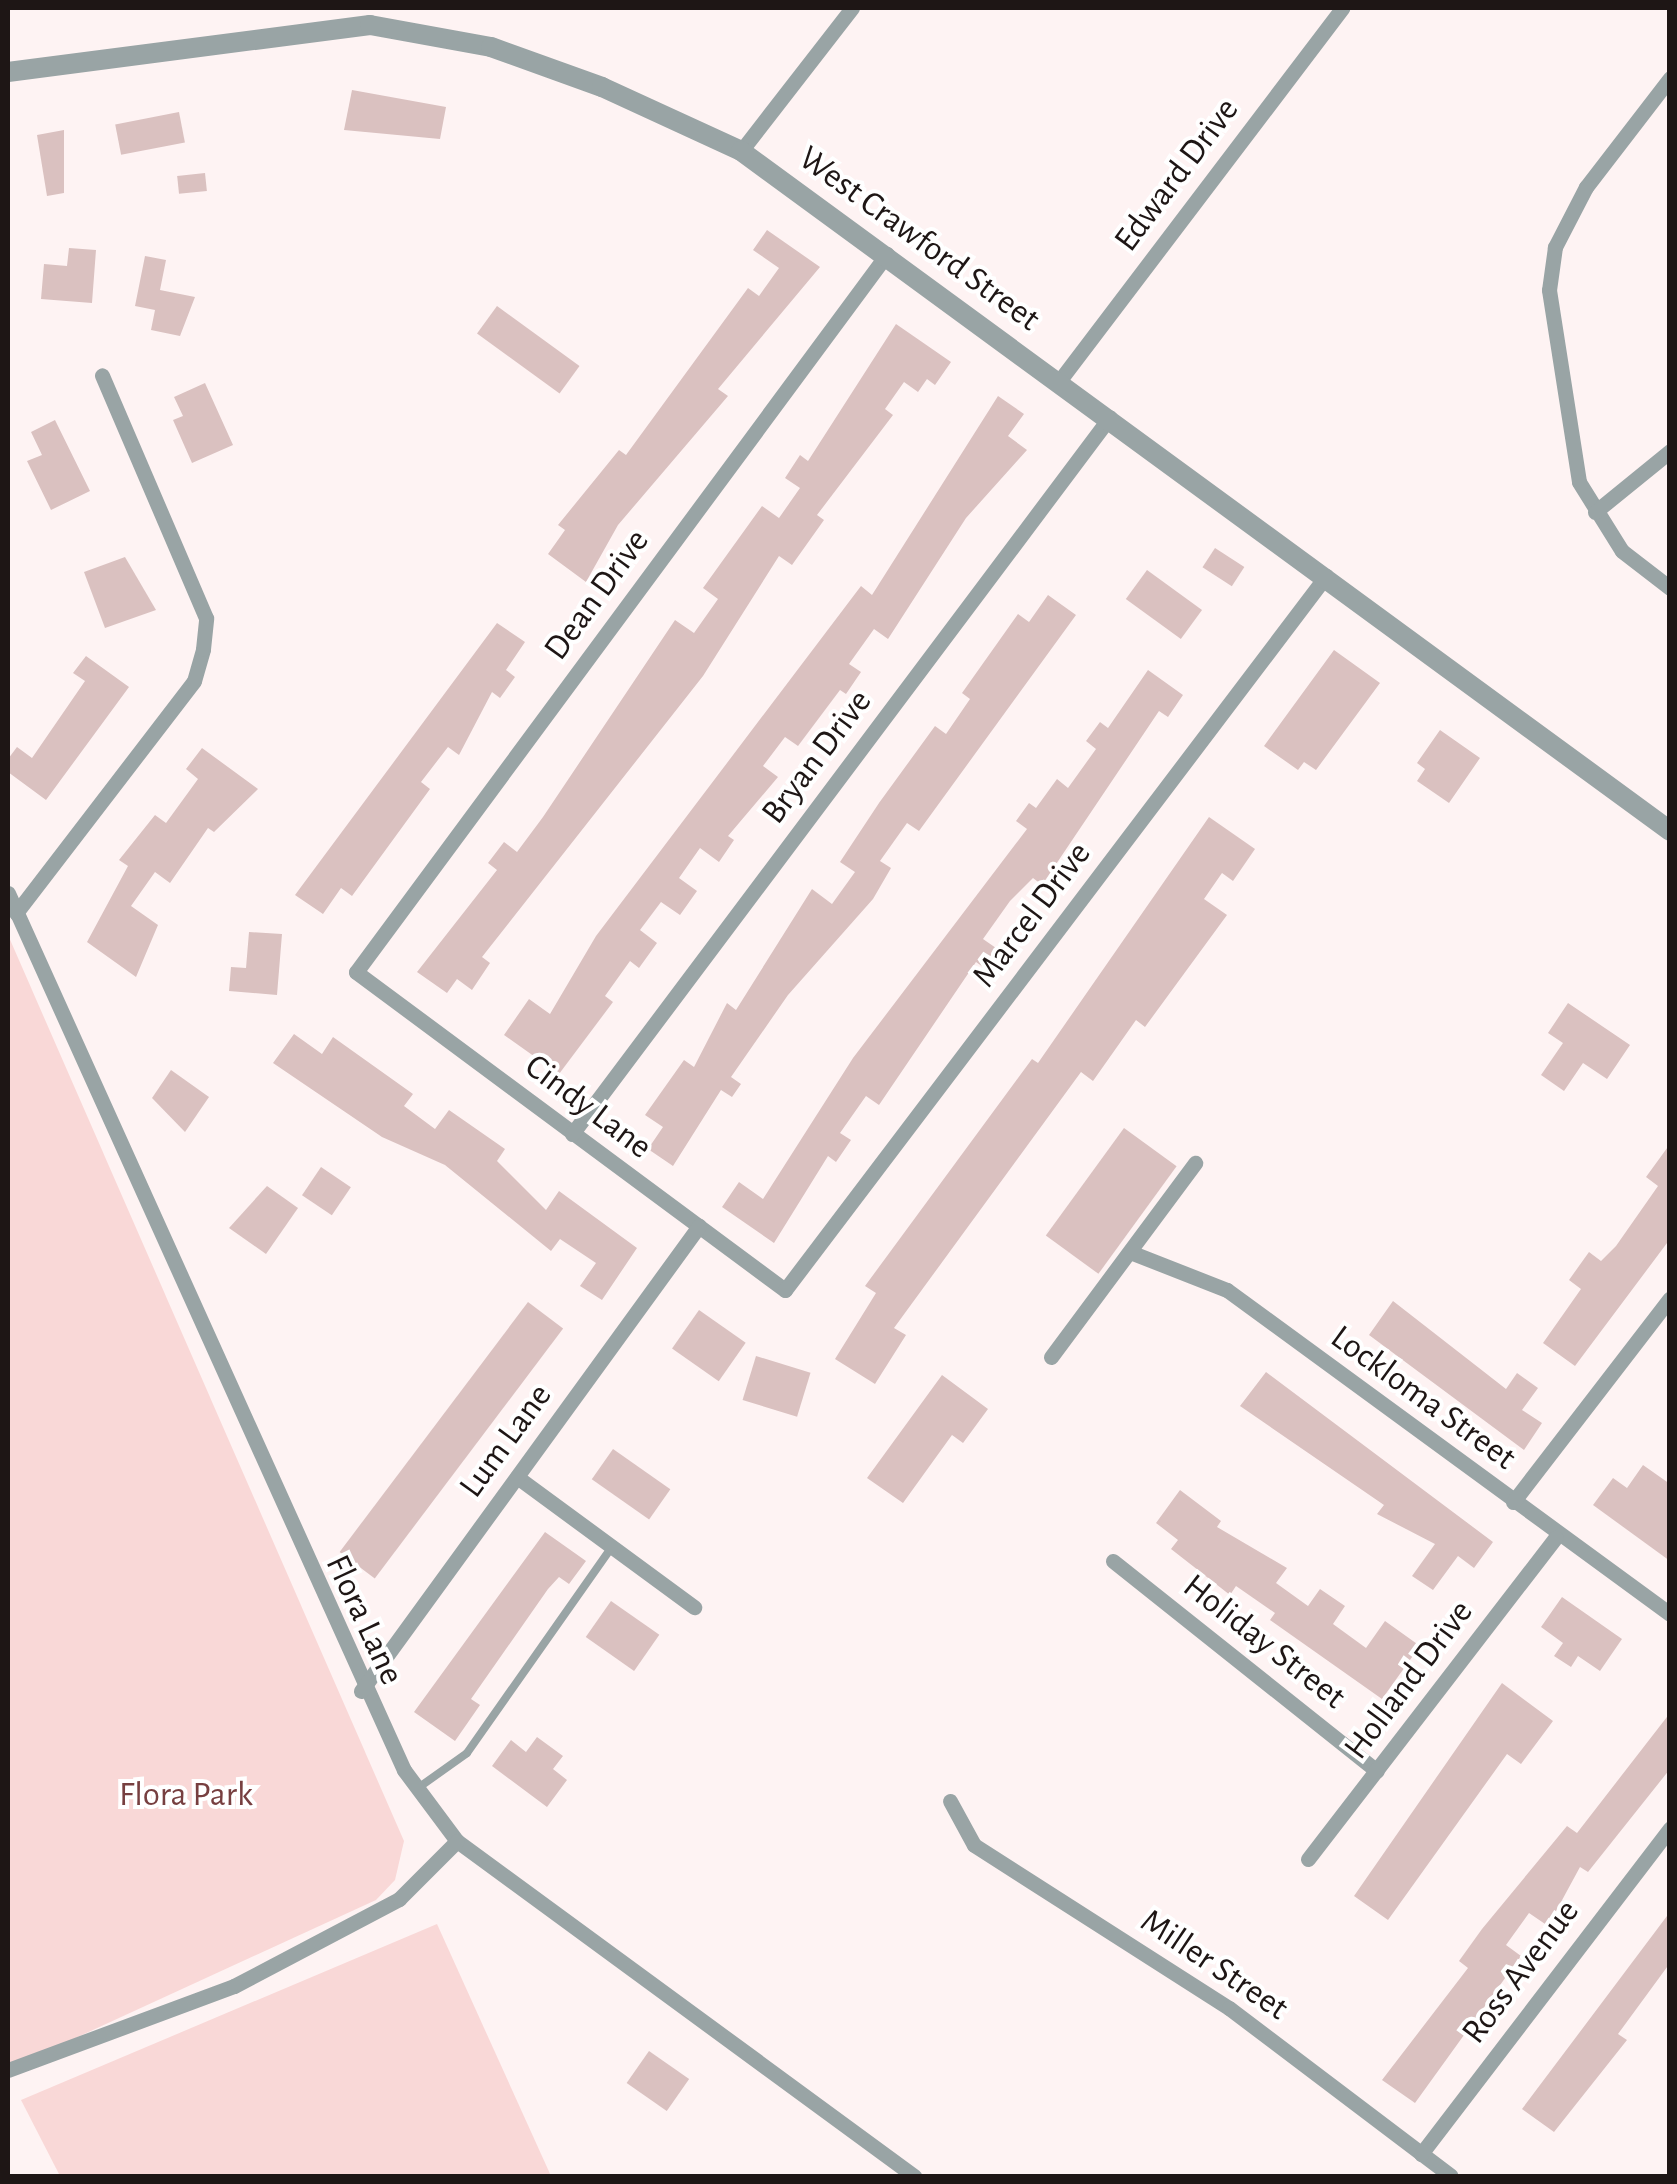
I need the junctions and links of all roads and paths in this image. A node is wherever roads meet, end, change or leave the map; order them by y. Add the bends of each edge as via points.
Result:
1 (384, 8) edge
2 (852, 8) edge
3 (1342, 8) edge
4 (370, 25) junction
5 (8, 72) edge
6 (1670, 78) edge
7 (740, 151) junction
8 (887, 254) junction
9 (102, 375) dead end
10 (1060, 380) junction
11 (1110, 417) junction
12 (1670, 451) edge
13 (1595, 512) junction
14 (1326, 576) junction
15 (1670, 588) edge
16 (1670, 831) edge
17 (8, 893) edge
18 (16, 913) junction
19 (356, 972) joint
20 (572, 1134) junction
21 (1195, 1164) dead end
22 (698, 1226) junction
23 (1130, 1252) junction
24 (785, 1290) joint
25 (1670, 1298) edge
26 (1050, 1357) dead end
27 (517, 1477) junction
28 (1514, 1502) junction
29 (1556, 1537) junction
30 (612, 1547) junction
31 (1113, 1561) dead end
32 (694, 1607) dead end
33 (1670, 1614) edge
34 (362, 1691) junction
35 (1378, 1770) junction
36 (418, 1788) junction
37 (950, 1801) dead end
38 (1670, 1828) edge
39 (458, 1841) junction
40 (1308, 1859) dead end
41 (8, 2070) edge
42 (1421, 2154) junction
43 (914, 2176) edge
44 (1451, 2176) edge

1 - 4 street
2 - 7 street
3 - 10 street, Edward Drive
4 - 5 street, West Crawford Street
4 - 7 street, West Crawford Street via 491,47
6 - 13 street via 1586,187 1555,247 1552,334 1568,446
7 - 8 street, West Crawford Street
8 - 10 street, West Crawford Street
8 - 19 street, Dean Drive
9 - 18 street via 206,618 203,649 194,680
10 - 11 street, West Crawford Street
11 - 14 street, West Crawford Street
11 - 20 street, Bryan Drive
12 - 13 street
13 - 15 street via 1622,551
14 - 16 street, West Crawford Street
14 - 24 street, Marcel Drive
17 - 18 street, Flora Lane
18 - 34 street, Flora Lane
19 - 20 street, Cindy Lane
20 - 22 street, Cindy Lane
21 - 23 street
22 - 24 street, Cindy Lane
22 - 27 street, Lum Lane
23 - 26 street
23 - 28 street, Lockloma Street via 1227,1290
25 - 28 street
27 - 30 street
27 - 34 street, Lum Lane
28 - 29 street, Lockloma Street
29 - 33 street, Lockloma Street
29 - 35 street, Holland Drive
30 - 32 street
30 - 36 lane via 467,1753
31 - 35 street, Holiday Street
34 - 36 street, Flora Lane
35 - 40 street, Holland Drive
36 - 39 street, Flora Lane
37 - 42 street, Miller Street via 974,1845 1229,2008
38 - 42 street, Ross Avenue
39 - 41 street via 399,1899 234,1986
39 - 43 street, Flora Lane
42 - 44 street, Miller Street

